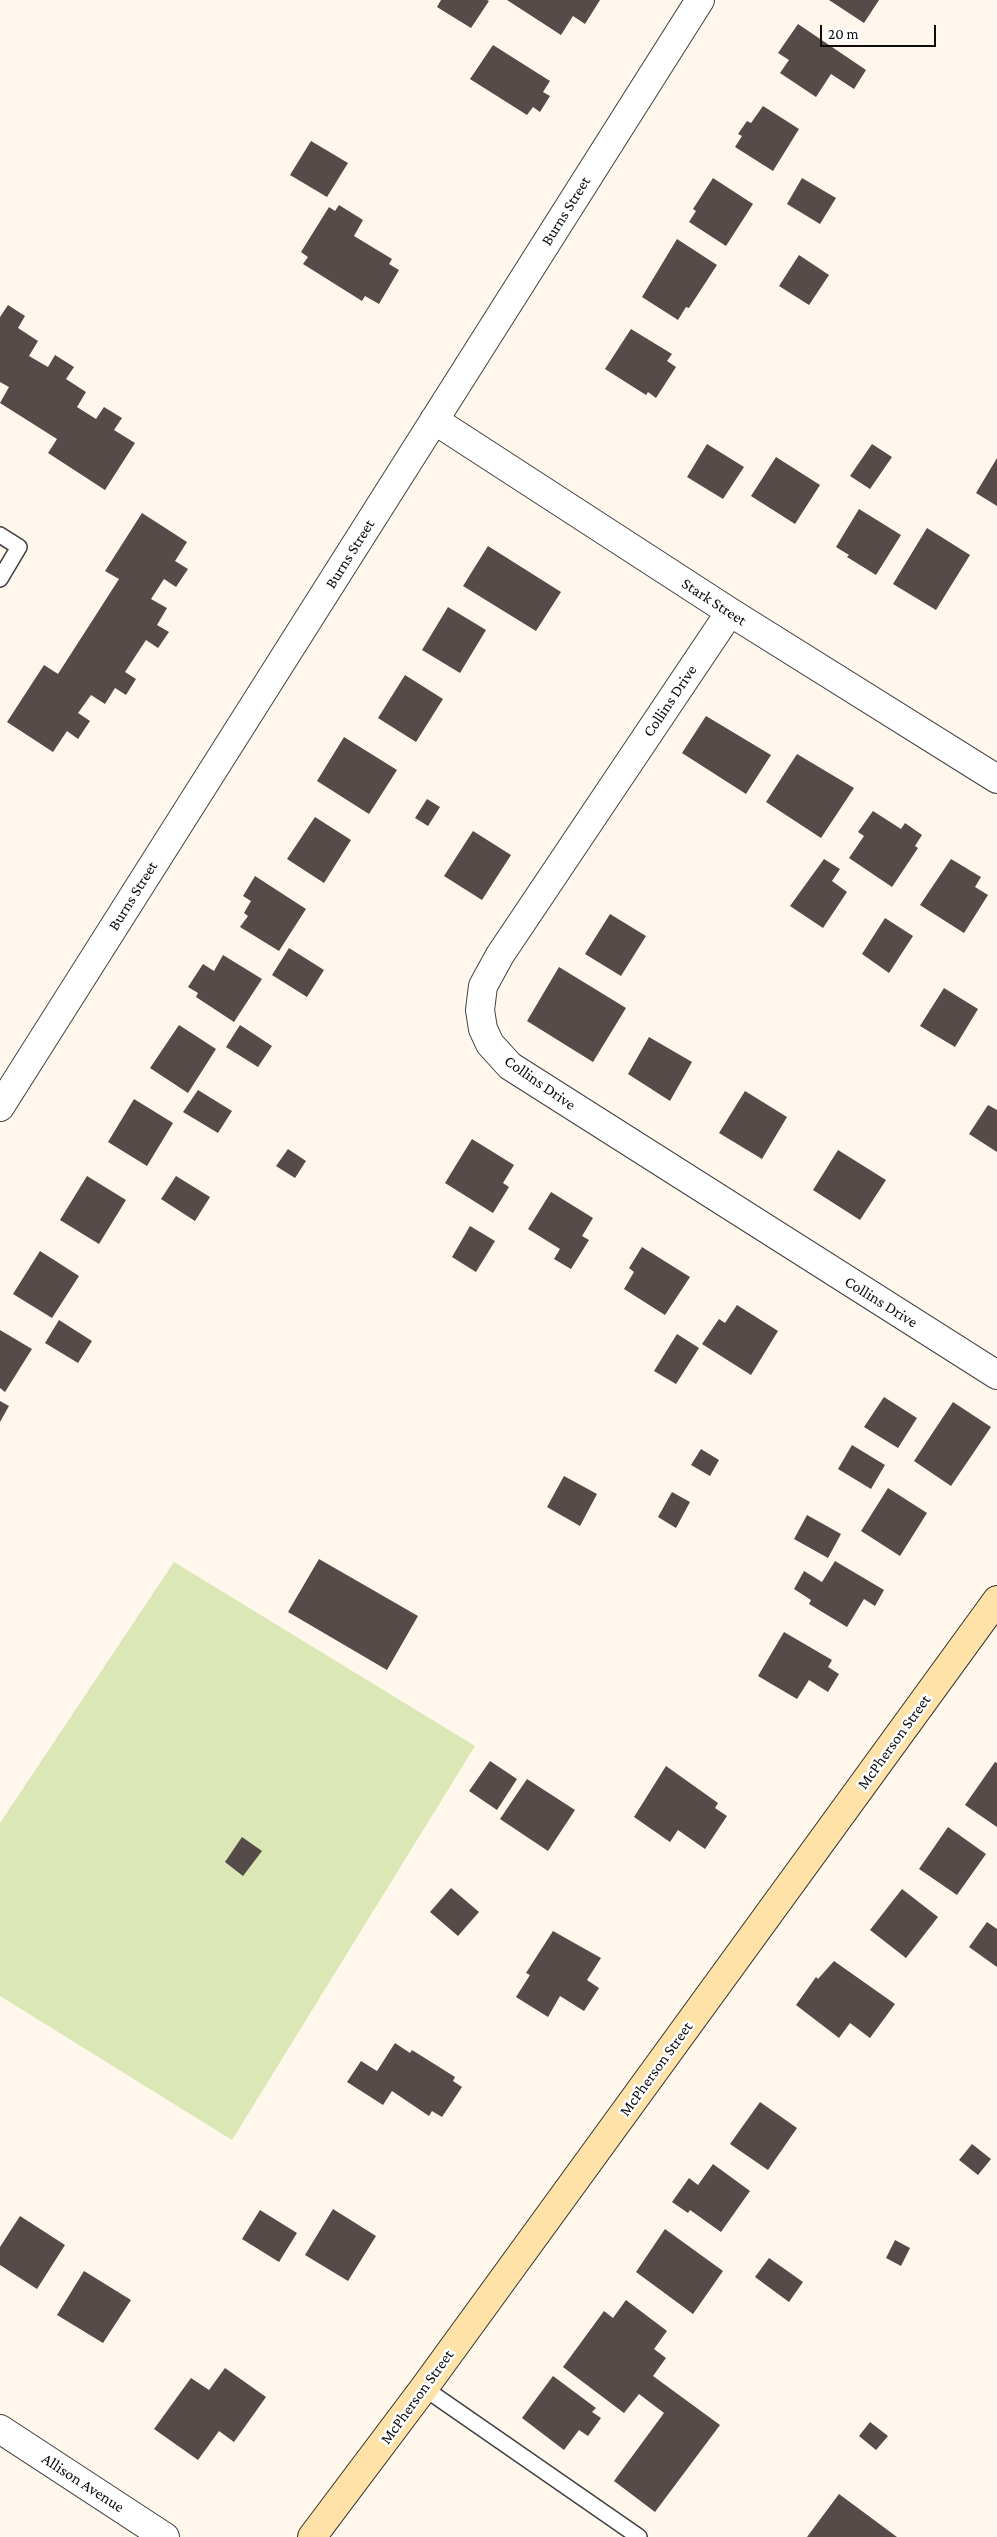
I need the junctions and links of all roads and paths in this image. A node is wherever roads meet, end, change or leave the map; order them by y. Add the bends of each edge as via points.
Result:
1 (700, 0) edge
2 (434, 420) junction
3 (0, 535) edge
4 (0, 579) edge
5 (730, 612) junction
6 (997, 779) edge
7 (0, 1107) edge
8 (997, 1375) edge
9 (997, 1600) edge
10 (424, 2388) junction
11 (0, 2430) edge
12 (165, 2537) edge
13 (312, 2537) edge
14 (639, 2537) edge

1 - 2 street, Burns Street
2 - 5 street, Stark Street
2 - 7 street, Burns Street
3 - 4 lane via 20,547
5 - 6 street, Stark Street
5 - 8 street, Collins Drive via 500,954 484,986 480,1010 483,1029 490,1044 510,1066
9 - 10 street, McPherson Street
10 - 13 street, McPherson Street
10 - 14 lane
11 - 12 street, Allison Avenue

